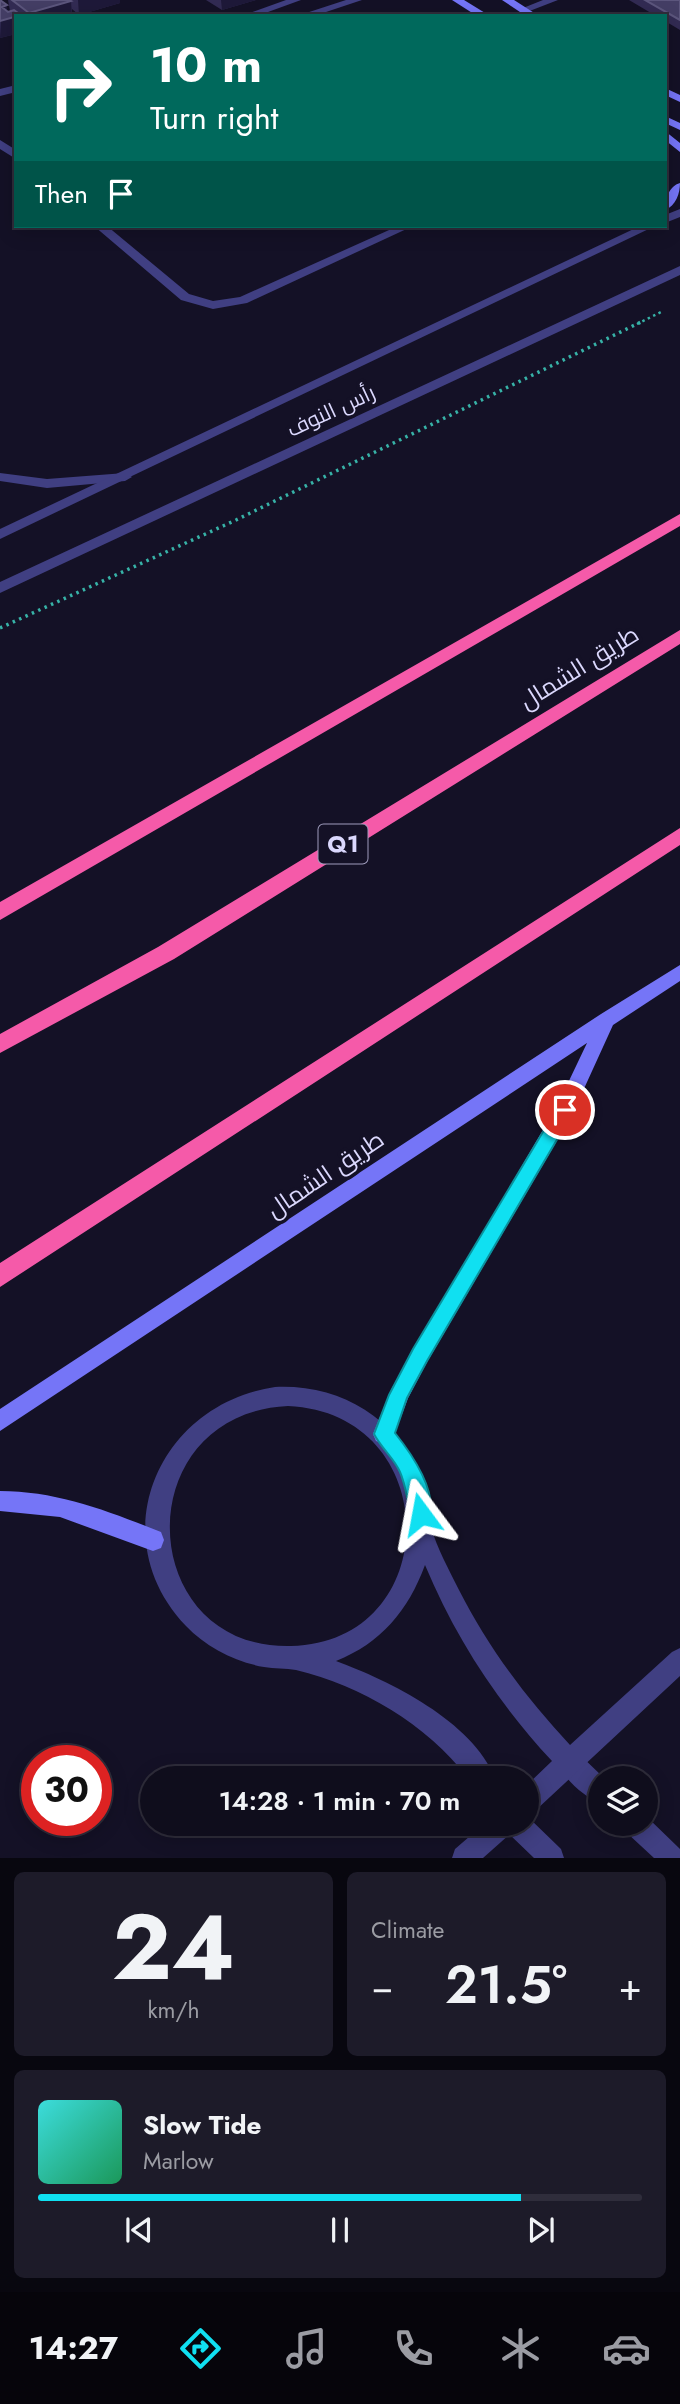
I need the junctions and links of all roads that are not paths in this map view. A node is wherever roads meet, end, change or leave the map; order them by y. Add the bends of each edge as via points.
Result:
1 (357, 0) edge
2 (457, 0) edge
3 (507, 0) edge
4 (552, 0) edge
5 (290, 2) edge
6 (523, 10) junction
7 (252, 14) edge
8 (303, 14) edge
9 (312, 14) edge
10 (482, 14) edge
11 (530, 14) edge
12 (667, 136) edge
13 (0, 143) edge
14 (680, 149) edge
15 (14, 154) edge
16 (680, 186) edge
17 (667, 203) edge
18 (102, 228) edge
19 (381, 228) edge
20 (402, 228) edge
21 (645, 228) edge
22 (389, 234) junction
23 (680, 271) edge
24 (0, 477) edge
25 (125, 477) junction
26 (680, 519) edge
27 (0, 536) edge
28 (0, 588) edge
29 (680, 636) edge
30 (680, 835) edge
31 (0, 912) edge
32 (680, 972) edge
33 (607, 1019) junction
34 (0, 1044) edge
35 (0, 1276) edge
36 (0, 1421) edge
37 (384, 1434) junction
38 (0, 1501) edge
39 (422, 1532) junction
40 (153, 1540) junction
41 (289, 1657) junction
42 (680, 1660) edge
43 (569, 1762) junction
44 (472, 1766) edge
45 (588, 1780) edge
46 (539, 1790) edge
47 (489, 1836) edge
48 (529, 1836) edge
49 (649, 1836) edge
50 (464, 1858) edge
51 (552, 1858) edge
52 (673, 1858) edge

1 - 9 street
2 - 10 main road
3 - 6 main road
4 - 6 street
5 - 7 street
5 - 8 street
6 - 11 main road
12 - 14 main road
13 - 15 street
16 - 17 main road
18 - 22 street via 186,297 213,305 243,300
19 - 22 street
20 - 22 street
21 - 25 street, رأس النوف
23 - 28 street, رأس النوف
24 - 25 street via 52,485
25 - 27 street, رأس النوف
26 - 31 highway
29 - 34 highway, طريق الشمال / Q1 via 166,953
30 - 35 highway
32 - 33 main road, طريق الشمال
33 - 36 main road, طريق الشمال
33 - 37 main road via 565,1110 398,1395
37 - 39 street via 406,1462 419,1496
37 - 40 street via 351,1412 313,1399 273,1399 234,1409 199,1431 173,1462 157,1499
38 - 40 main road via 77,1510
39 - 41 street via 415,1570 396,1603 376,1622 330,1649
39 - 43 street via 464,1628 529,1720
40 - 41 street via 167,1585 196,1623 239,1648
41 - 44 street via 341,1672 390,1695 436,1727
42 - 43 street
43 - 45 street
43 - 46 street
47 - 50 street
48 - 51 street
49 - 52 street

